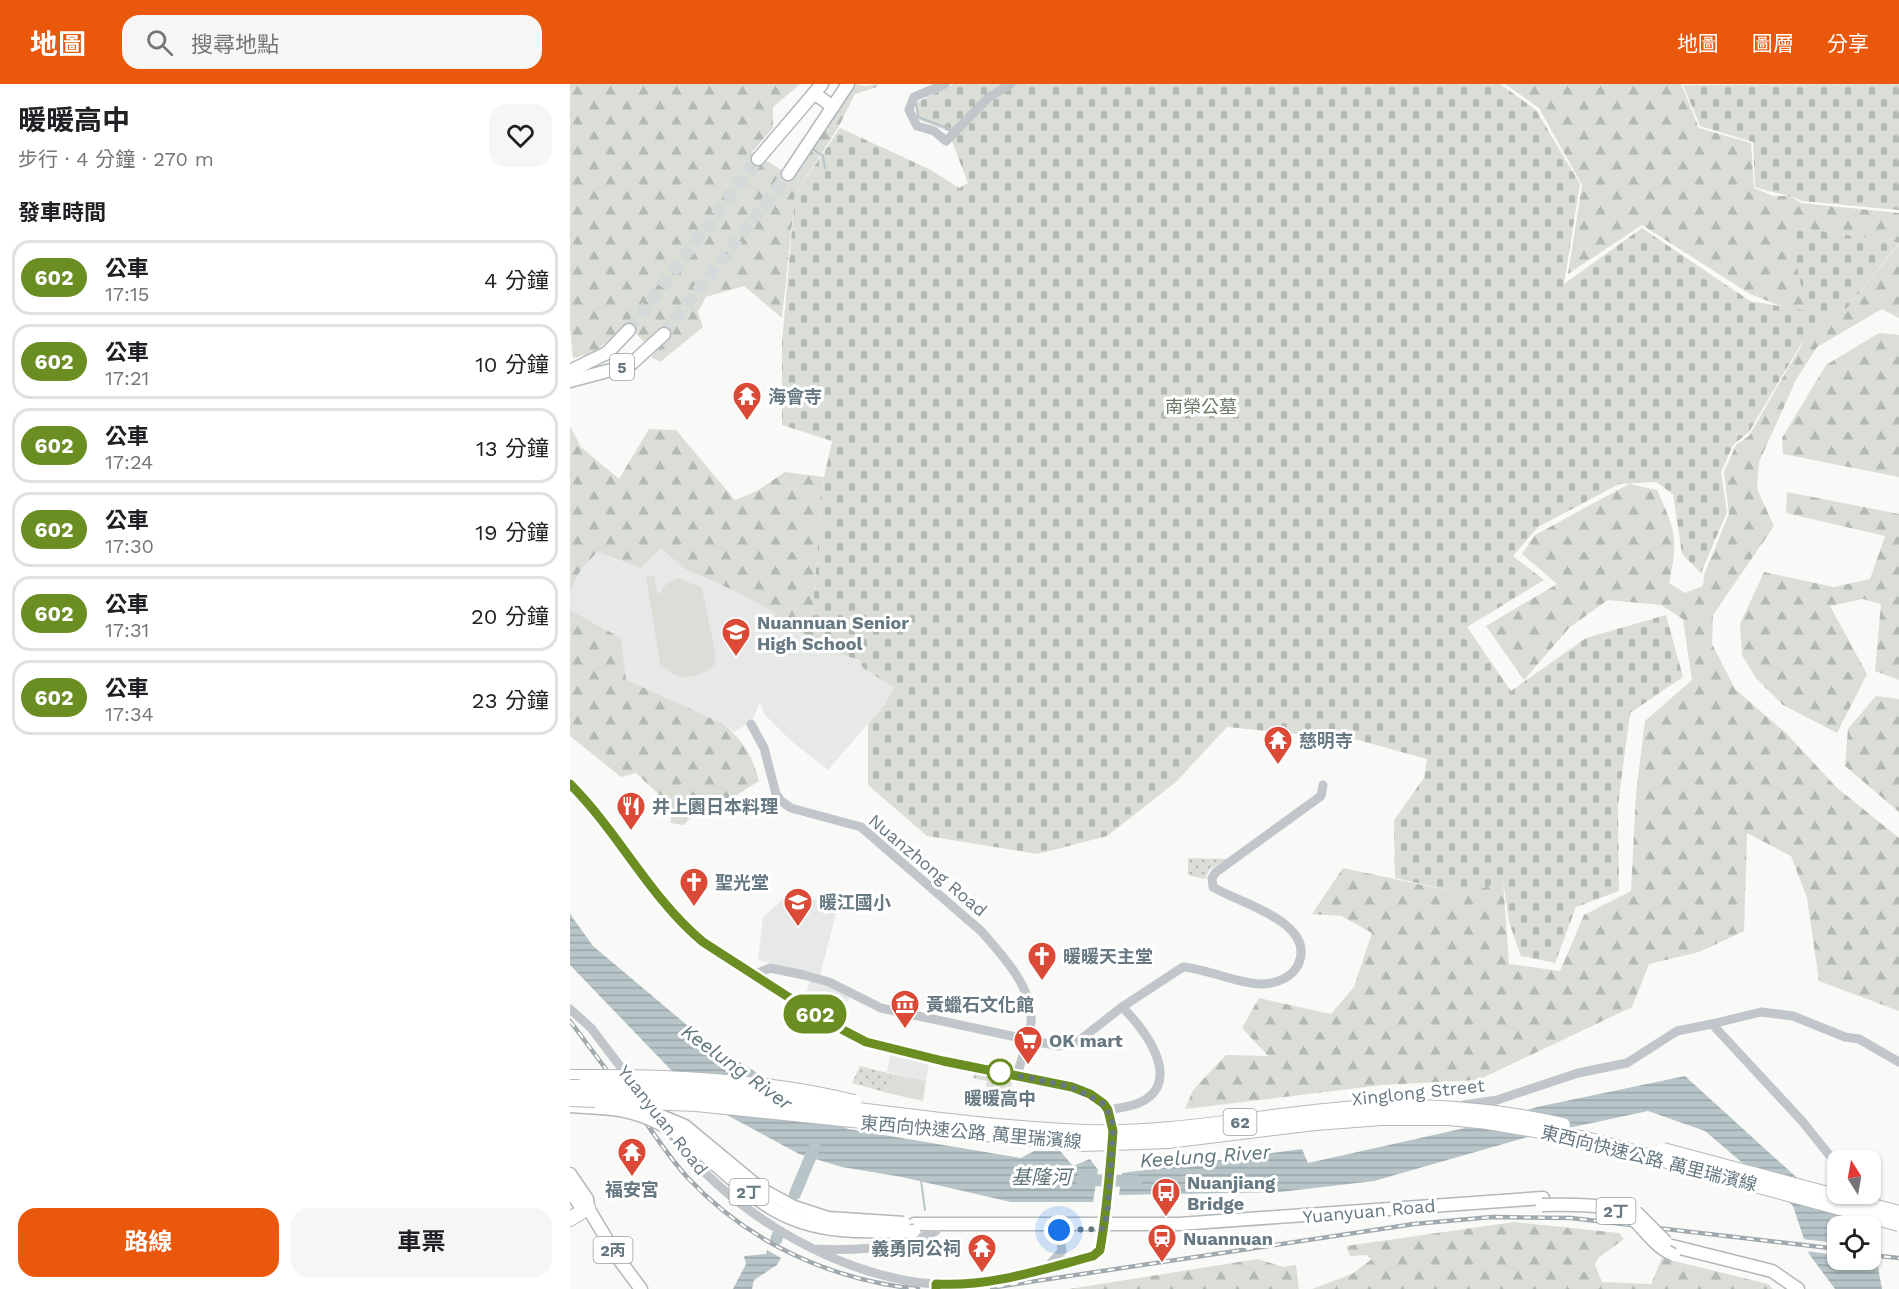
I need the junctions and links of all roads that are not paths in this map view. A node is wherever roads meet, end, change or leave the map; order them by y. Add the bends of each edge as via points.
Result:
1 (848, 84) edge
2 (945, 84) edge
3 (1011, 84) edge
4 (820, 87) edge
5 (840, 95) junction
6 (833, 107) junction
7 (758, 159) tunnel mouth
8 (788, 174) tunnel mouth
9 (630, 330) tunnel mouth
10 (664, 334) tunnel mouth
11 (619, 343) junction
12 (607, 353) junction
13 (630, 365) junction
14 (614, 370) junction
15 (570, 371) edge
16 (570, 381) edge
17 (751, 724) dead end
18 (570, 784) edge
19 (1323, 785) dead end
20 (753, 975) junction
21 (1122, 1007) junction
22 (570, 1009) edge
23 (1712, 1024) junction
24 (1026, 1039) junction
25 (1899, 1062) edge
26 (1017, 1076) junction
27 (570, 1077) edge
28 (570, 1087) edge
29 (570, 1092) edge
30 (604, 1102) junction
31 (571, 1104) edge
32 (1108, 1110) junction
33 (889, 1112) junction
34 (1112, 1139) junction
35 (1827, 1153) edge
36 (570, 1174) edge
37 (570, 1191) edge
38 (1870, 1204) edge
39 (588, 1208) junction
40 (1899, 1213) edge
41 (570, 1219) edge
42 (1104, 1223) junction
43 (1899, 1224) edge
44 (914, 1227) junction
45 (1058, 1227) junction
46 (1899, 1229) edge
47 (936, 1231) junction
48 (816, 1249) junction
49 (1673, 1251) junction
50 (1042, 1270) junction
51 (936, 1287) edge
52 (641, 1289) edge
53 (1789, 1289) edge
54 (1798, 1289) edge

1 - 5 main road
2 - 3 street via 914,97 909,110 917,126 934,131 946,141 984,101
4 - 5 main road
4 - 6 main road
4 - 7 main road
5 - 6 main road
6 - 8 main road
9 - 11 main road, 5
10 - 13 main road, 5
11 - 12 main road, 5
11 - 13 main road, 5
12 - 14 main road
12 - 15 main road, 5
13 - 14 main road, 5
14 - 16 main road, 5
17 - 24 street, Nuanzhong Road via 764,748 781,801 791,808 861,827 987,938 1026,997 1031,1023
18 - 20 street via 685,927
19 - 21 street via 1321,796 1212,878 1213,887 1227,896 1290,926 1300,950 1294,972 1276,982 1262,984 1183,967
20 - 24 street via 770,968 829,982 891,1010
20 - 26 street via 866,1042
21 - 24 street via 1076,1043 1058,1046
21 - 32 street via 1156,1053 1161,1069 1148,1098
22 - 48 street, Yuanyuan Road via 591,1028 700,1171 733,1199
23 - 25 street, Xinglong Street via 1761,1012 1793,1016 1859,1039
23 - 34 street, Xinglong Street via 1677,1031 1627,1063 1578,1073 1497,1100
23 - 35 street
24 - 26 street, Nuanzhong Road
26 - 32 street via 1072,1087 1098,1099
27 - 33 highway, bridge via 685,1080 780,1088 826,1095
28 - 33 highway, 東西向快速公路 萬里瑞濱線 / 62, bridge via 675,1091
29 - 30 main road, Yuanyuan Road / 2丁
30 - 31 highway, 東西向快速公路 萬里瑞濱線 / 62, bridge
30 - 43 highway, 東西向快速公路 萬里瑞濱線 / 62, bridge via 696,1104 1083,1144 1168,1141 1382,1118 1449,1118 1586,1139
30 - 44 main road, 2丁, bridge via 649,1110 685,1126 761,1189 794,1208 828,1218
32 - 34 street
33 - 40 highway, 東西向快速公路 萬里瑞濱線 / 62, bridge via 1087,1132 1220,1125 1359,1108 1473,1109 1588,1130
34 - 42 street
36 - 39 main road, 2丙 via 587,1199
37 - 39 main road, 2丙 via 579,1204
38 - 46 street via 1887,1223
39 - 41 highway
39 - 52 main road, 2丙
42 - 45 main road, Yuanyuan Road / 2丁
42 - 49 main road, Yuanyuan Road / 2丁, bridge via 1179,1231 1542,1201 1620,1211 1652,1242
42 - 50 street via 1098,1253
44 - 45 main road, Yuanyuan Road / 2丁
44 - 47 main road, Yuanyuan Road / 2丁
45 - 47 main road, Yuanyuan Road / 2丁
45 - 50 street via 1062,1251
47 - 48 street, Yuanyuan Road via 921,1239 854,1251
48 - 51 street via 858,1270
49 - 53 main road, Yuanyuan Road / 2丁 via 1773,1279
49 - 54 main road, Yuanyuan Road / 2丁 via 1772,1271
50 - 51 street via 998,1281

